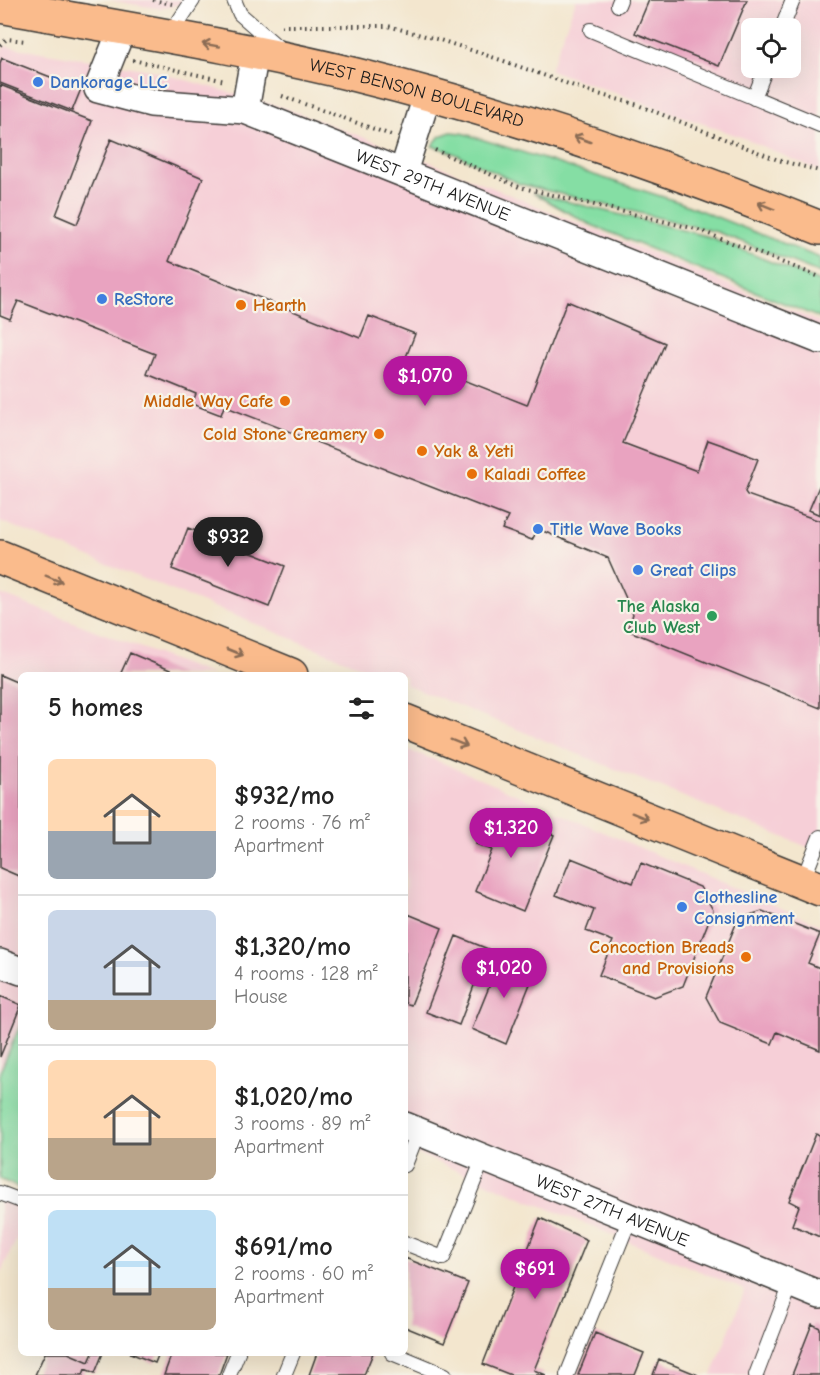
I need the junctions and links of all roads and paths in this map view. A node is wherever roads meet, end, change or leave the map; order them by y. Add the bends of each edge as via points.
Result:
1 (153, 0) edge
2 (234, 0) edge
3 (793, 0) edge
4 (191, 3) edge
5 (0, 6) edge
6 (786, 18) edge
7 (278, 26) dead end
8 (122, 29) junction
9 (591, 30) dead end
10 (168, 37) junction
11 (255, 53) junction
12 (296, 62) junction
13 (762, 78) edge
14 (428, 93) junction
15 (754, 98) junction
16 (245, 110) junction
17 (820, 125) edge
18 (820, 171) edge
19 (403, 172) junction
20 (820, 228) edge
21 (820, 340) edge
22 (0, 557) edge
23 (284, 672) edge
24 (408, 722) edge
25 (820, 837) edge
26 (811, 885) edge
27 (0, 963) edge
28 (18, 970) edge
29 (412, 1129) edge
30 (408, 1150) edge
31 (483, 1159) junction
32 (0, 1192) edge
33 (18, 1200) edge
34 (630, 1218) junction
35 (408, 1244) edge
36 (791, 1284) junction
37 (820, 1295) edge
38 (237, 1356) edge
39 (292, 1356) edge
40 (399, 1356) edge
41 (229, 1375) edge
42 (284, 1375) edge
43 (445, 1375) edge
44 (567, 1375) edge
45 (756, 1375) edge

1 - 4 path
2 - 12 lane via 240,14
3 - 6 lane
4 - 10 lane
5 - 8 main road, WEST BENSON BOULEVARD
7 - 18 path via 388,26 635,104 778,160
8 - 10 main road, WEST BENSON BOULEVARD
8 - 16 street, WEST 29TH AVENUE via 98,89 151,103
9 - 15 lane
11 -> 10 main road, WEST BENSON BOULEVARD
11 - 12 main road, WEST BENSON BOULEVARD
11 - 16 street
12 - 14 main road, WEST BENSON BOULEVARD
13 - 15 lane
14 - 19 street
20 -> 14 main road, WEST BENSON BOULEVARD via 571,135
15 - 17 lane
16 - 19 street, WEST 29TH AVENUE
19 - 21 street, WEST 29TH AVENUE
22 -> 23 main road
24 -> 26 main road
25 - 26 lane
27 - 28 street
29 - 30 lane
29 - 31 street, WEST 27TH AVENUE
31 - 34 street, WEST 27TH AVENUE
31 - 35 lane via 443,1258
32 - 33 lane
34 - 36 street, WEST 27TH AVENUE
34 - 44 lane
36 - 37 street, WEST 27TH AVENUE
36 - 45 lane
38 - 41 lane
39 - 42 lane
40 - 43 lane

